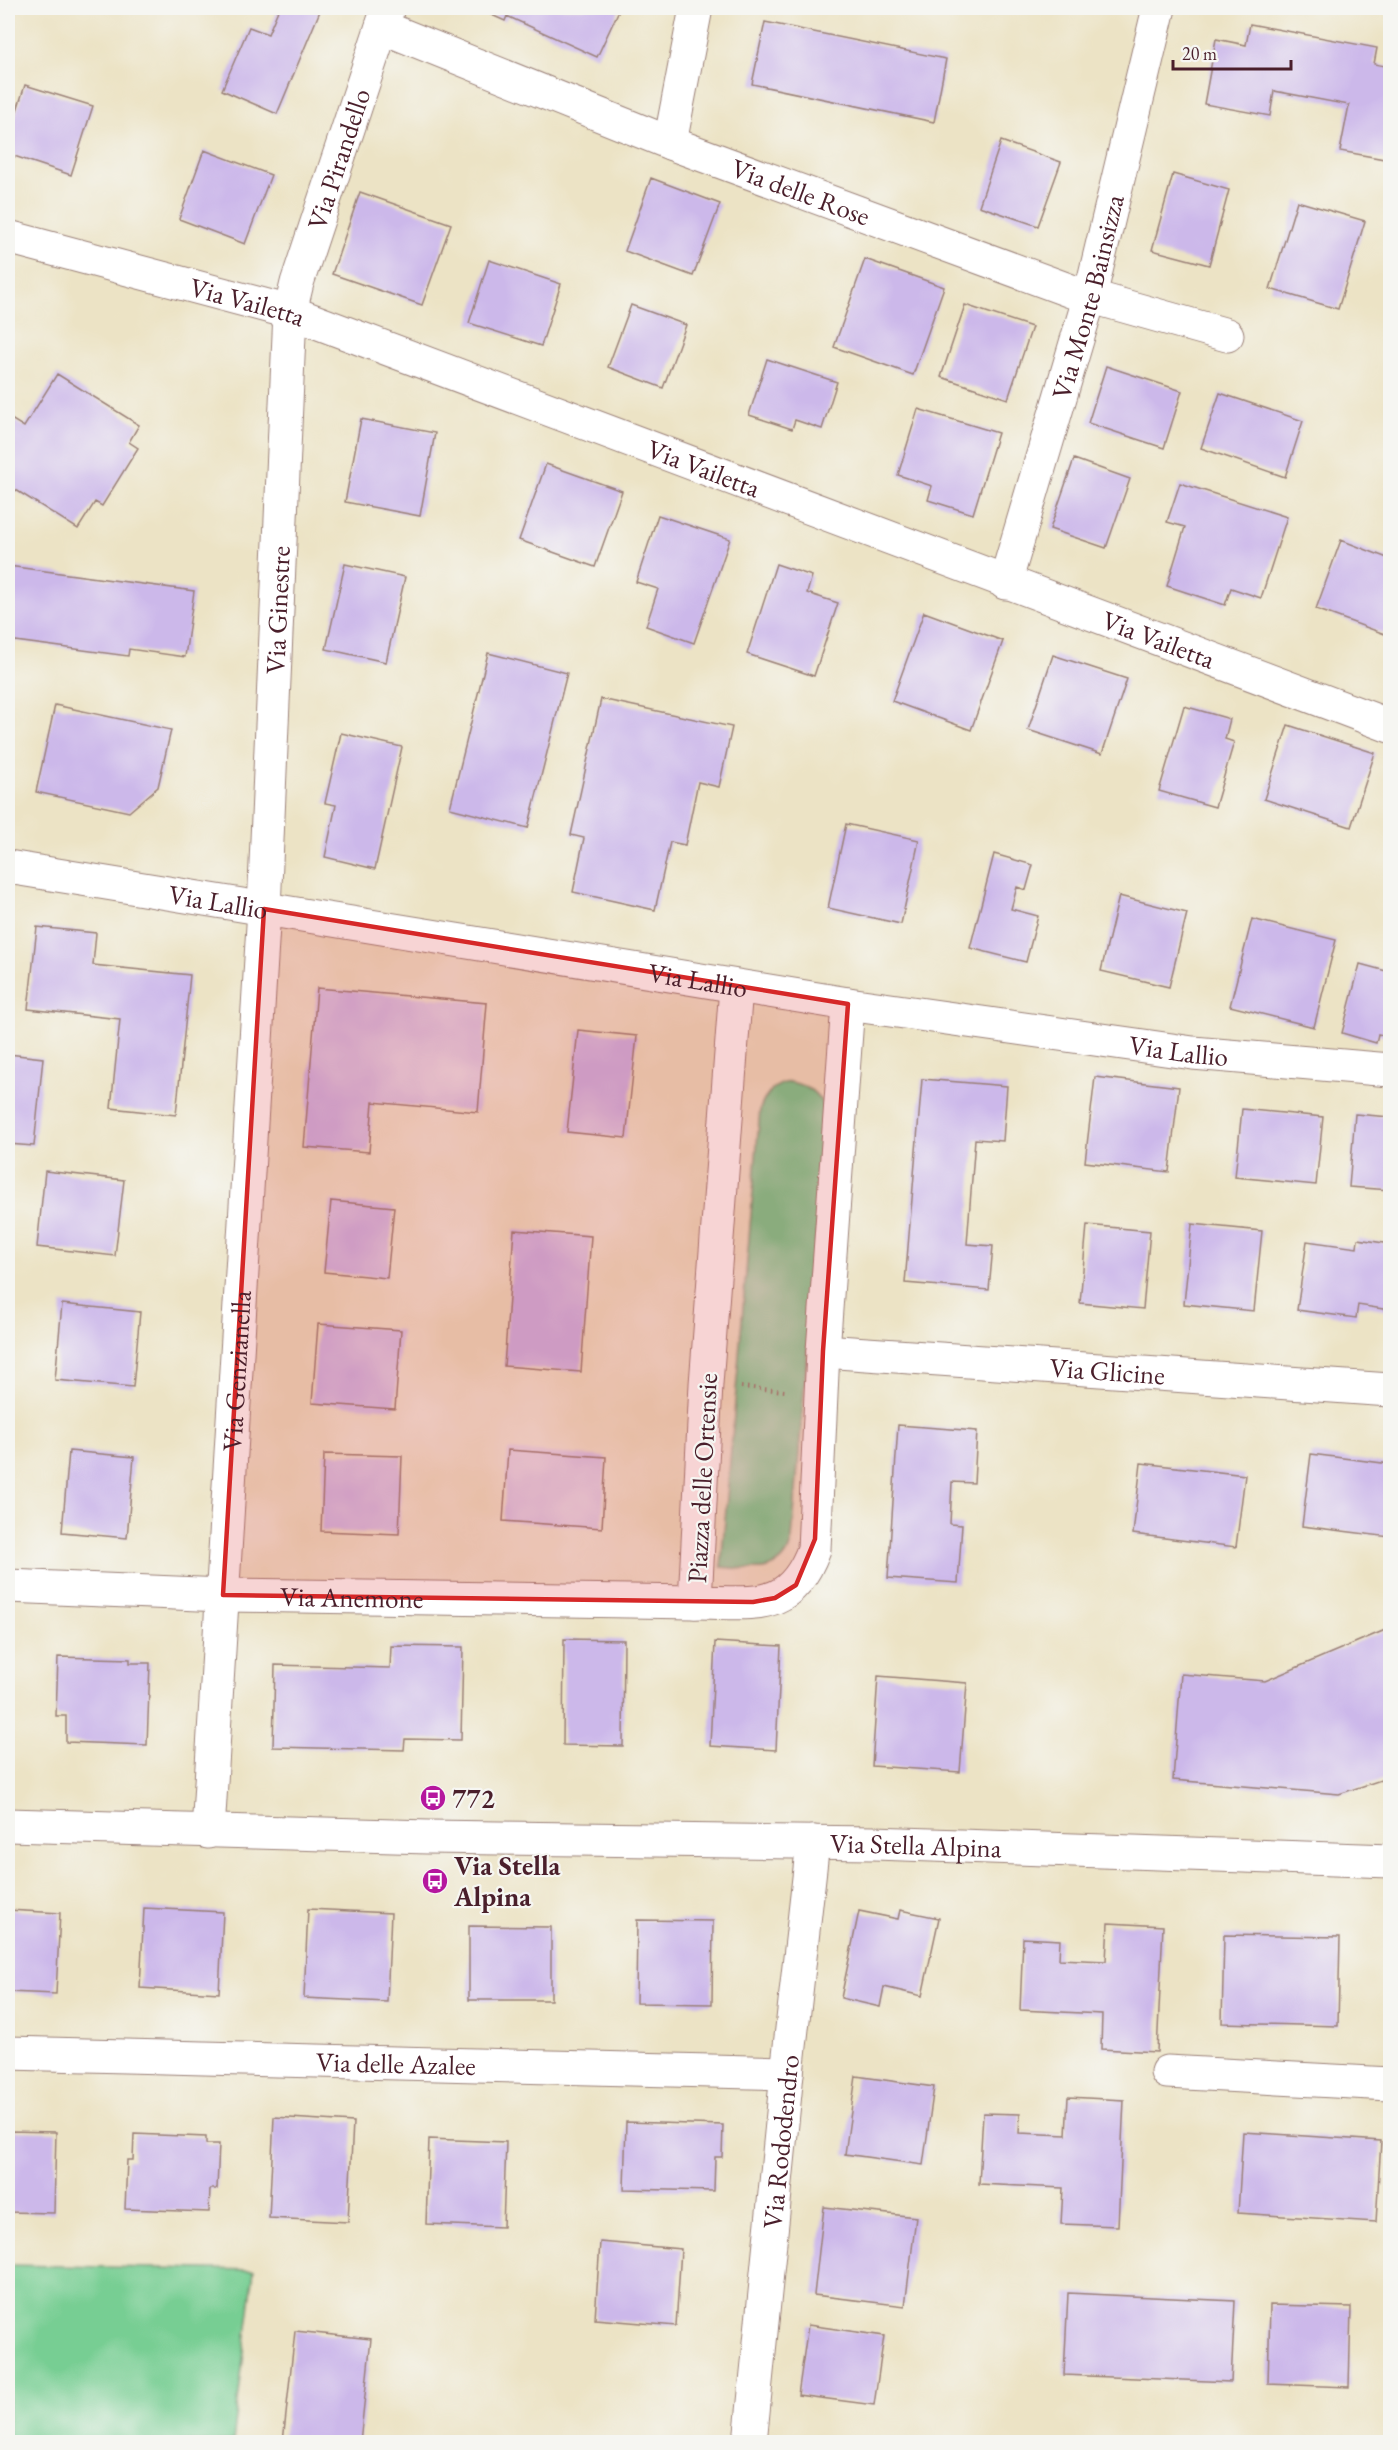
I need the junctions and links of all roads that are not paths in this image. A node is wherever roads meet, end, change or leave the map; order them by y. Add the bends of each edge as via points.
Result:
1 (696, 8) edge
2 (1159, 8) edge
3 (385, 17) edge
4 (670, 143) junction
5 (8, 237) edge
6 (1090, 296) junction
7 (290, 312) junction
8 (1227, 335) dead end
9 (1005, 583) junction
10 (1390, 726) edge
11 (8, 867) edge
12 (264, 909) junction
13 (736, 987) junction
14 (848, 1004) junction
15 (1390, 1070) edge
16 (823, 1351) junction
17 (1390, 1390) edge
18 (8, 1586) edge
19 (224, 1595) junction
20 (695, 1602) junction
21 (8, 1825) edge
22 (208, 1832) junction
23 (813, 1842) junction
24 (1390, 1861) edge
25 (8, 2053) edge
26 (1167, 2072) dead end
27 (787, 2073) junction
28 (1390, 2084) edge
29 (750, 2442) edge

1 - 4 street
2 - 6 street, Via Monte Bainsizza
3 - 4 street, Via delle Rose
3 - 7 street, Via Pirandello
4 - 6 street, Via delle Rose
5 - 7 street, Via Vailetta
6 - 8 street, Via delle Rose
6 - 9 street, Via Monte Bainsizza
7 - 9 street, Via Vailetta
7 - 12 street, Via Ginestre
9 - 10 street, Via Vailetta
11 - 12 street, Via Lallio
12 - 13 street, Via Lallio
12 - 19 street, Via Genzianella
13 - 14 street, Via Lallio
13 - 20 street, Piazza delle Ortensie via 706,1384
14 - 15 street, Via Lallio via 1193,1053
14 - 16 street, Piazza delle Ortensie
16 - 17 street, Via Glicine
16 - 20 street, Piazza delle Ortensie via 815,1539 804,1575 785,1593 766,1601
18 - 19 street, Via Anemone
19 - 20 street, Via Anemone
19 - 22 street, Via Genzianella
21 - 22 street, Via Stella Alpina
22 - 23 street, Via Stella Alpina
23 - 24 street, Via Stella Alpina
23 - 27 street, Via Rododendro
25 - 27 street, Via delle Azalee
26 - 28 street
27 - 29 street, Via Rododendro

